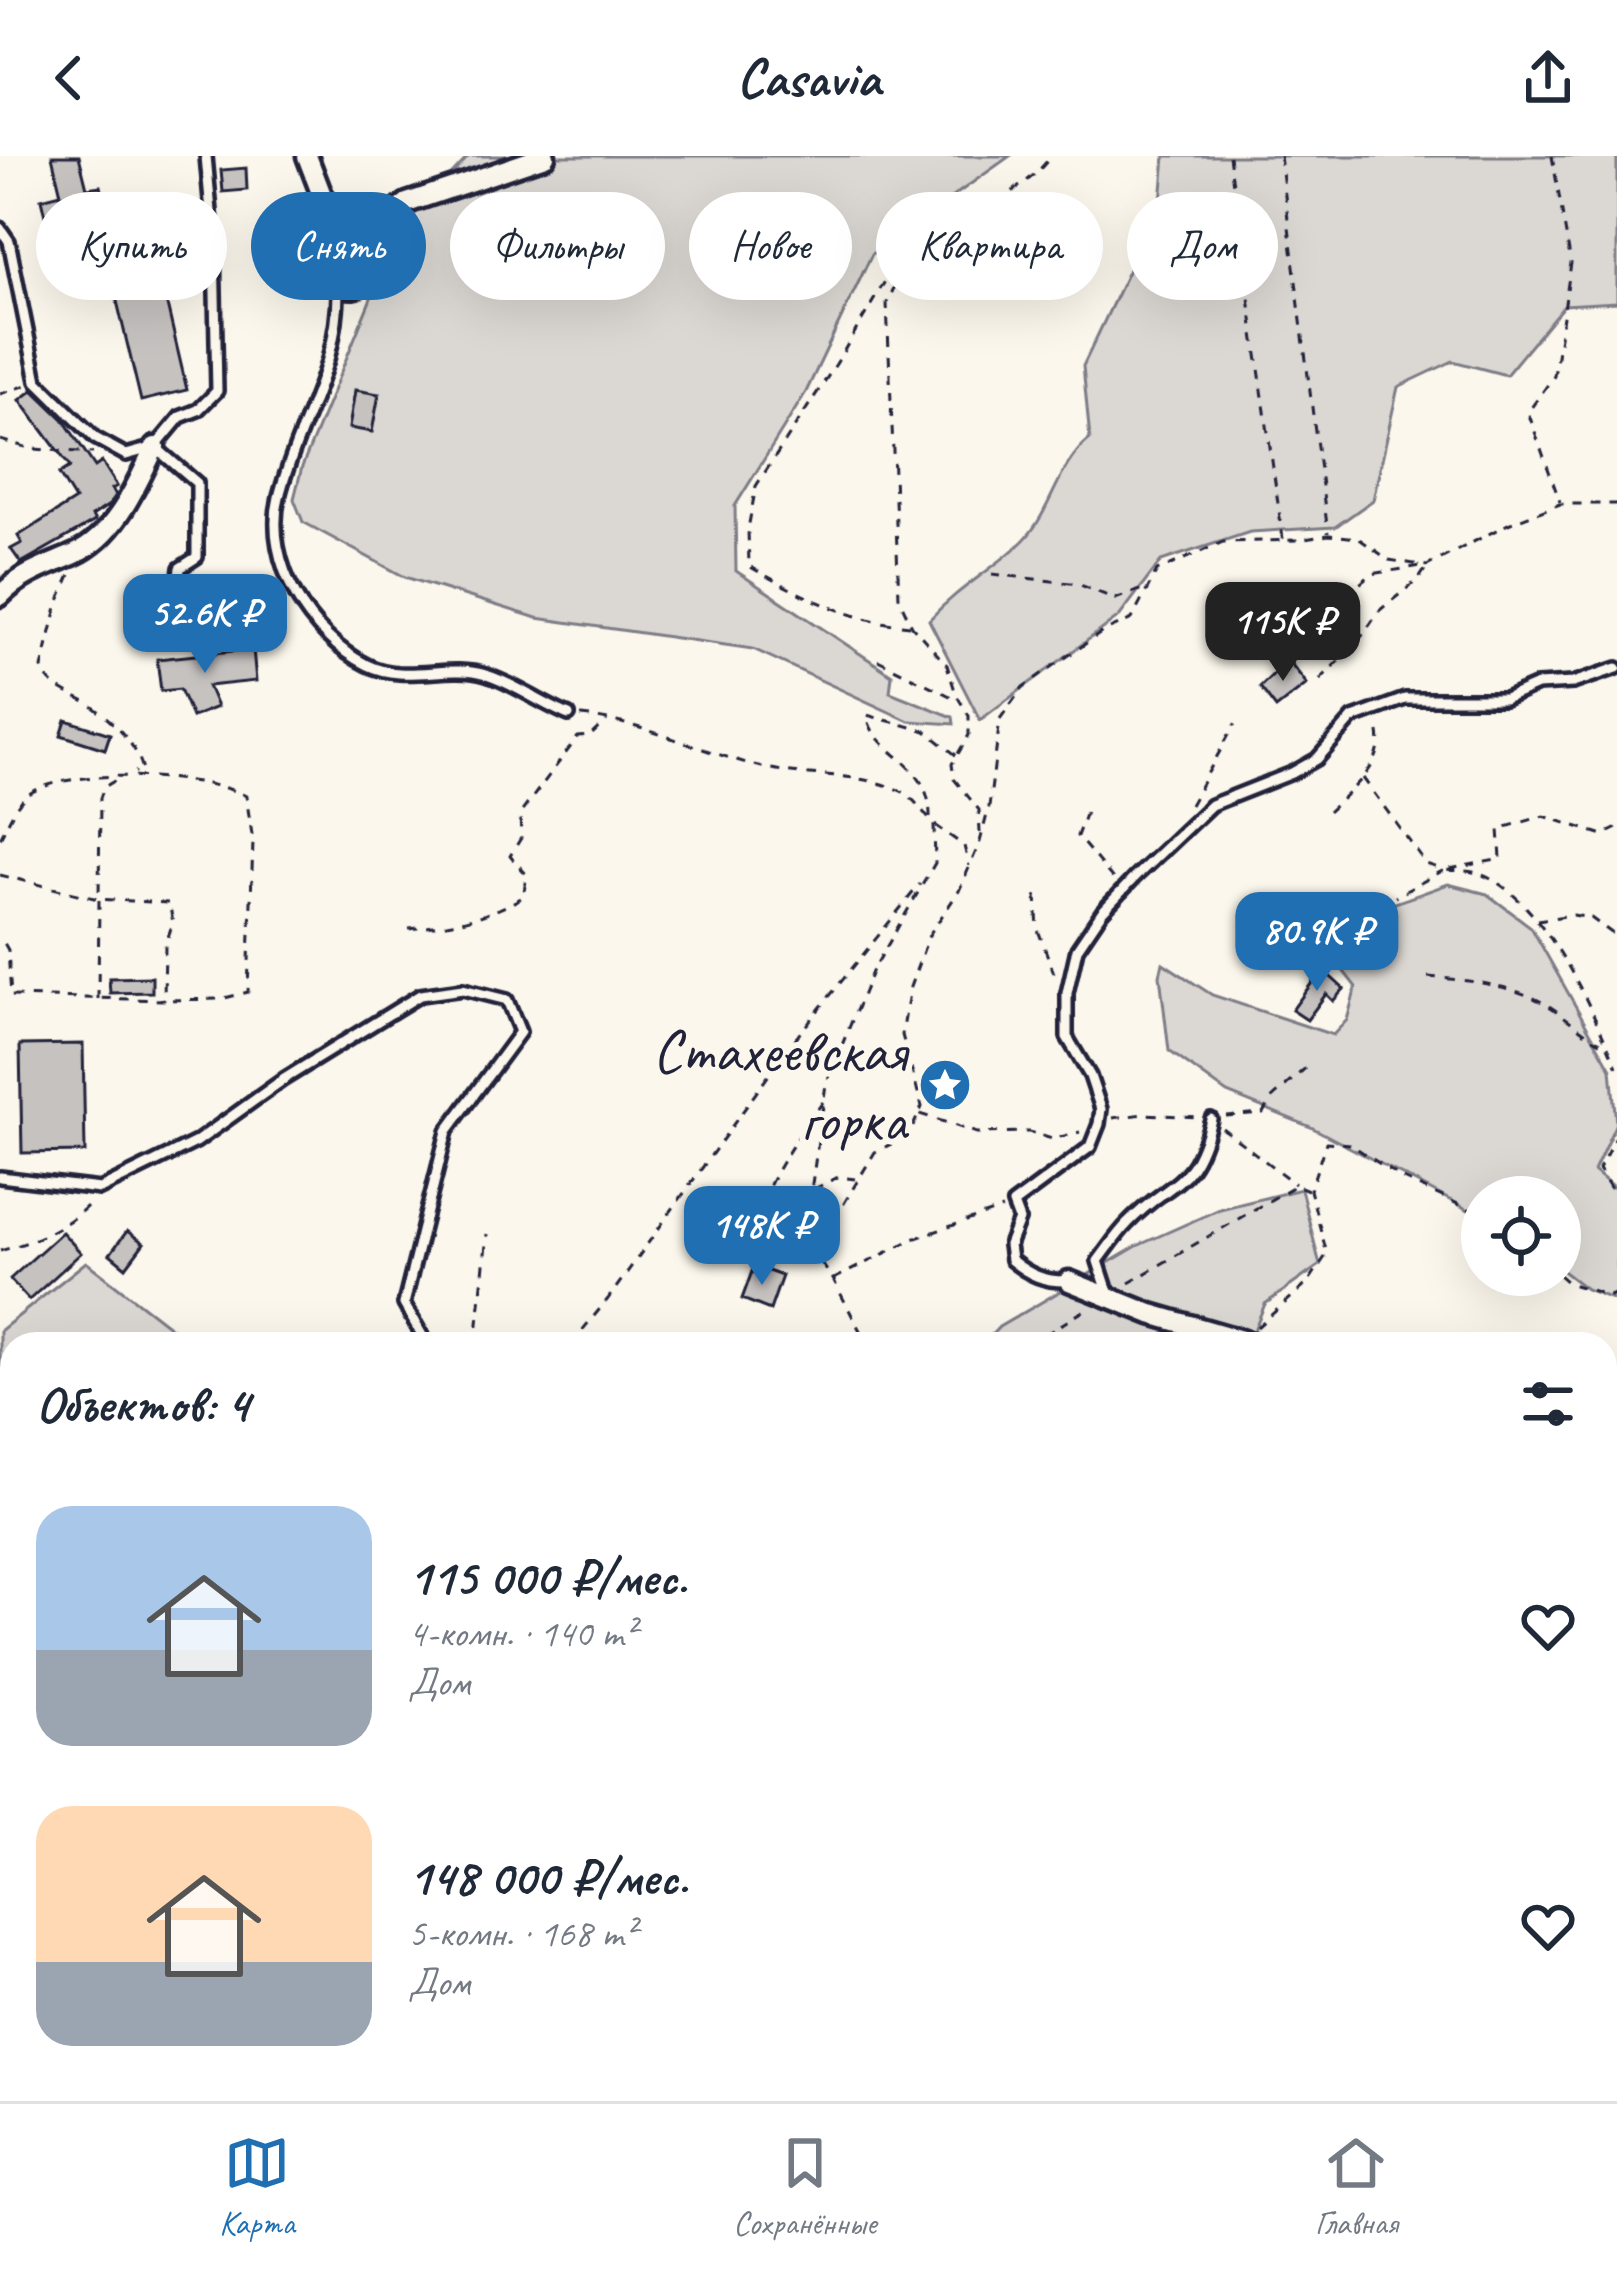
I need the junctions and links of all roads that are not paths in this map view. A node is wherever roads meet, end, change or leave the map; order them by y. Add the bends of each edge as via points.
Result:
1 (206, 156) edge
2 (308, 156) edge
3 (545, 156) edge
4 (321, 192) edge
5 (426, 197) edge
6 (0, 228) edge
7 (338, 300) edge
8 (155, 447) junction
9 (0, 596) edge
10 (176, 602) dead end
11 (1617, 668) edge
12 (568, 715) road end
13 (1211, 1119) road end
14 (0, 1177) edge
15 (1069, 1282) joint
16 (1108, 1295) junction
17 (420, 1332) edge
18 (1214, 1332) edge

1 - 8 lane via 217,391
2 - 4 street
3 - 5 street
6 - 8 lane via 37,382 95,438 126,454
7 - 12 lane via 339,325 278,500 278,537 305,613 368,666 392,674 484,674
8 - 9 street via 120,515 80,552 39,566
8 - 10 lane via 197,483 197,557 180,568
11 - 15 lane via 1505,699 1405,699 1353,718 1317,759 1211,805 1121,891 1077,950 1067,1006 1067,1037 1101,1109 1097,1130 1073,1162 1012,1204 1019,1220 1011,1260 1050,1282
13 - 16 lane via 1192,1171 1131,1220 1098,1261
14 - 17 lane via 100,1190 196,1142 420,995 464,989 507,1000 520,1032 447,1131 404,1304
15 - 16 street
16 - 18 street

